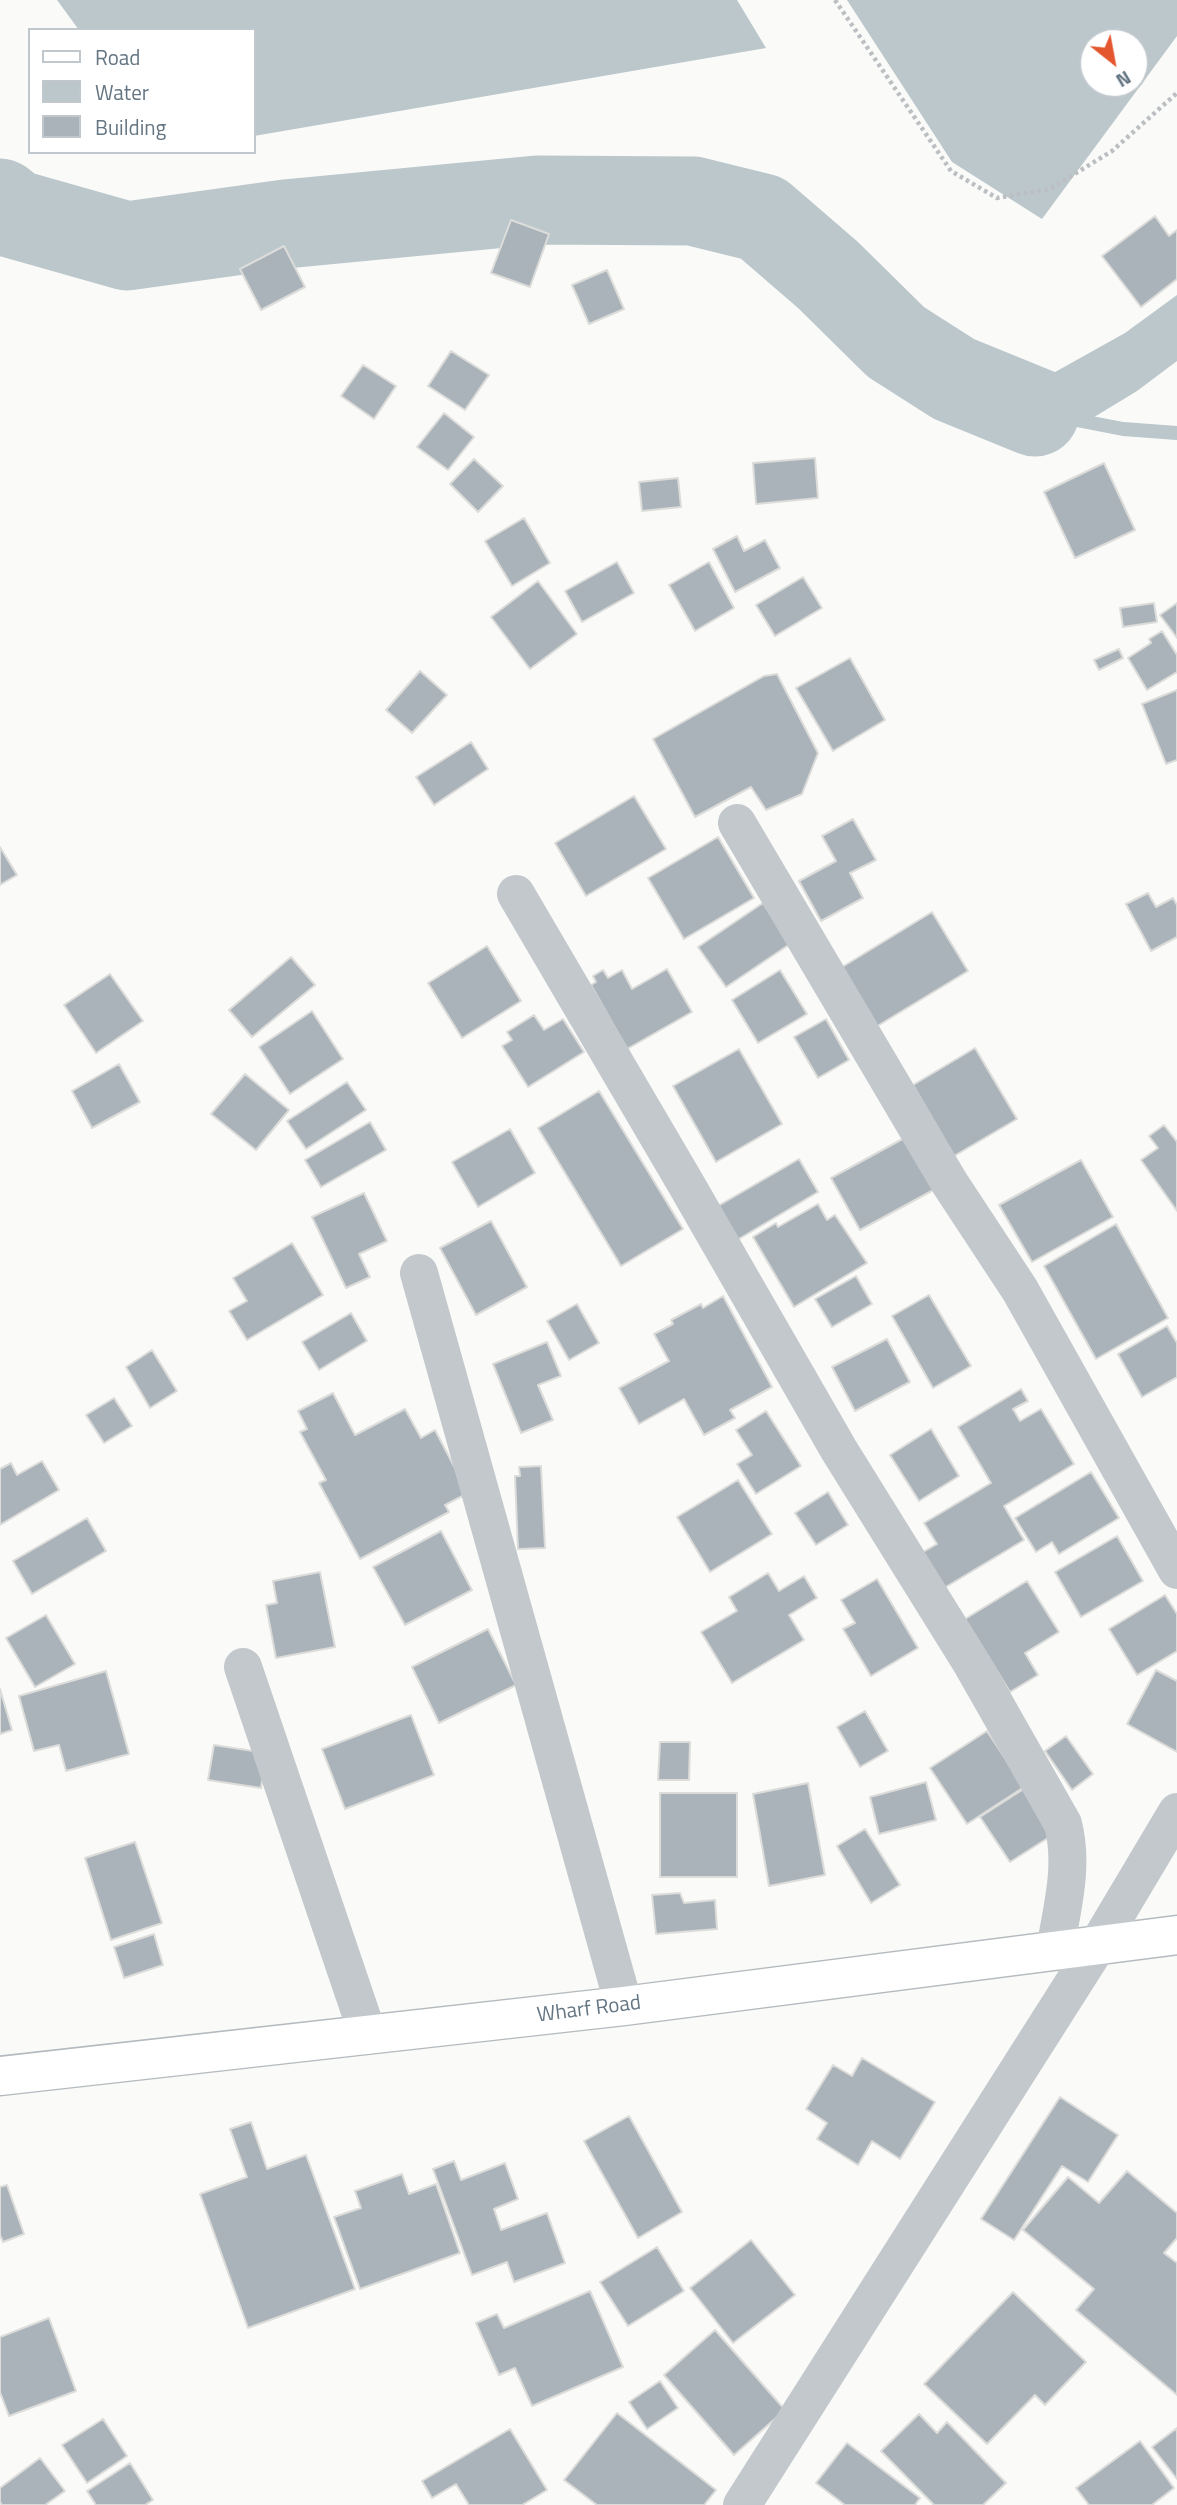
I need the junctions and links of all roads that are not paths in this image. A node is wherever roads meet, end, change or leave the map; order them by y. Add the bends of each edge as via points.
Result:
1 (737, 823) dead end
2 (516, 894) dead end
3 (419, 1273) dead end
4 (1177, 1570) edge
5 (243, 1667) dead end
6 (1177, 1812) edge
7 (1177, 1935) edge
8 (1099, 1943) junction
9 (1055, 1950) junction
10 (624, 2006) junction
11 (368, 2035) junction
12 (0, 2076) edge
13 (742, 2505) edge

1 - 4 street via 949,1182 1020,1290
2 - 9 street via 838,1450 972,1664 1063,1824 1068,1872
3 - 10 street
5 - 11 street
6 - 8 street
7 - 8 main road, Wharf Road
8 - 9 main road, Wharf Road
8 - 13 street
9 - 10 main road, Wharf Road
10 - 11 main road, Wharf Road
11 - 12 main road, Wharf Road

